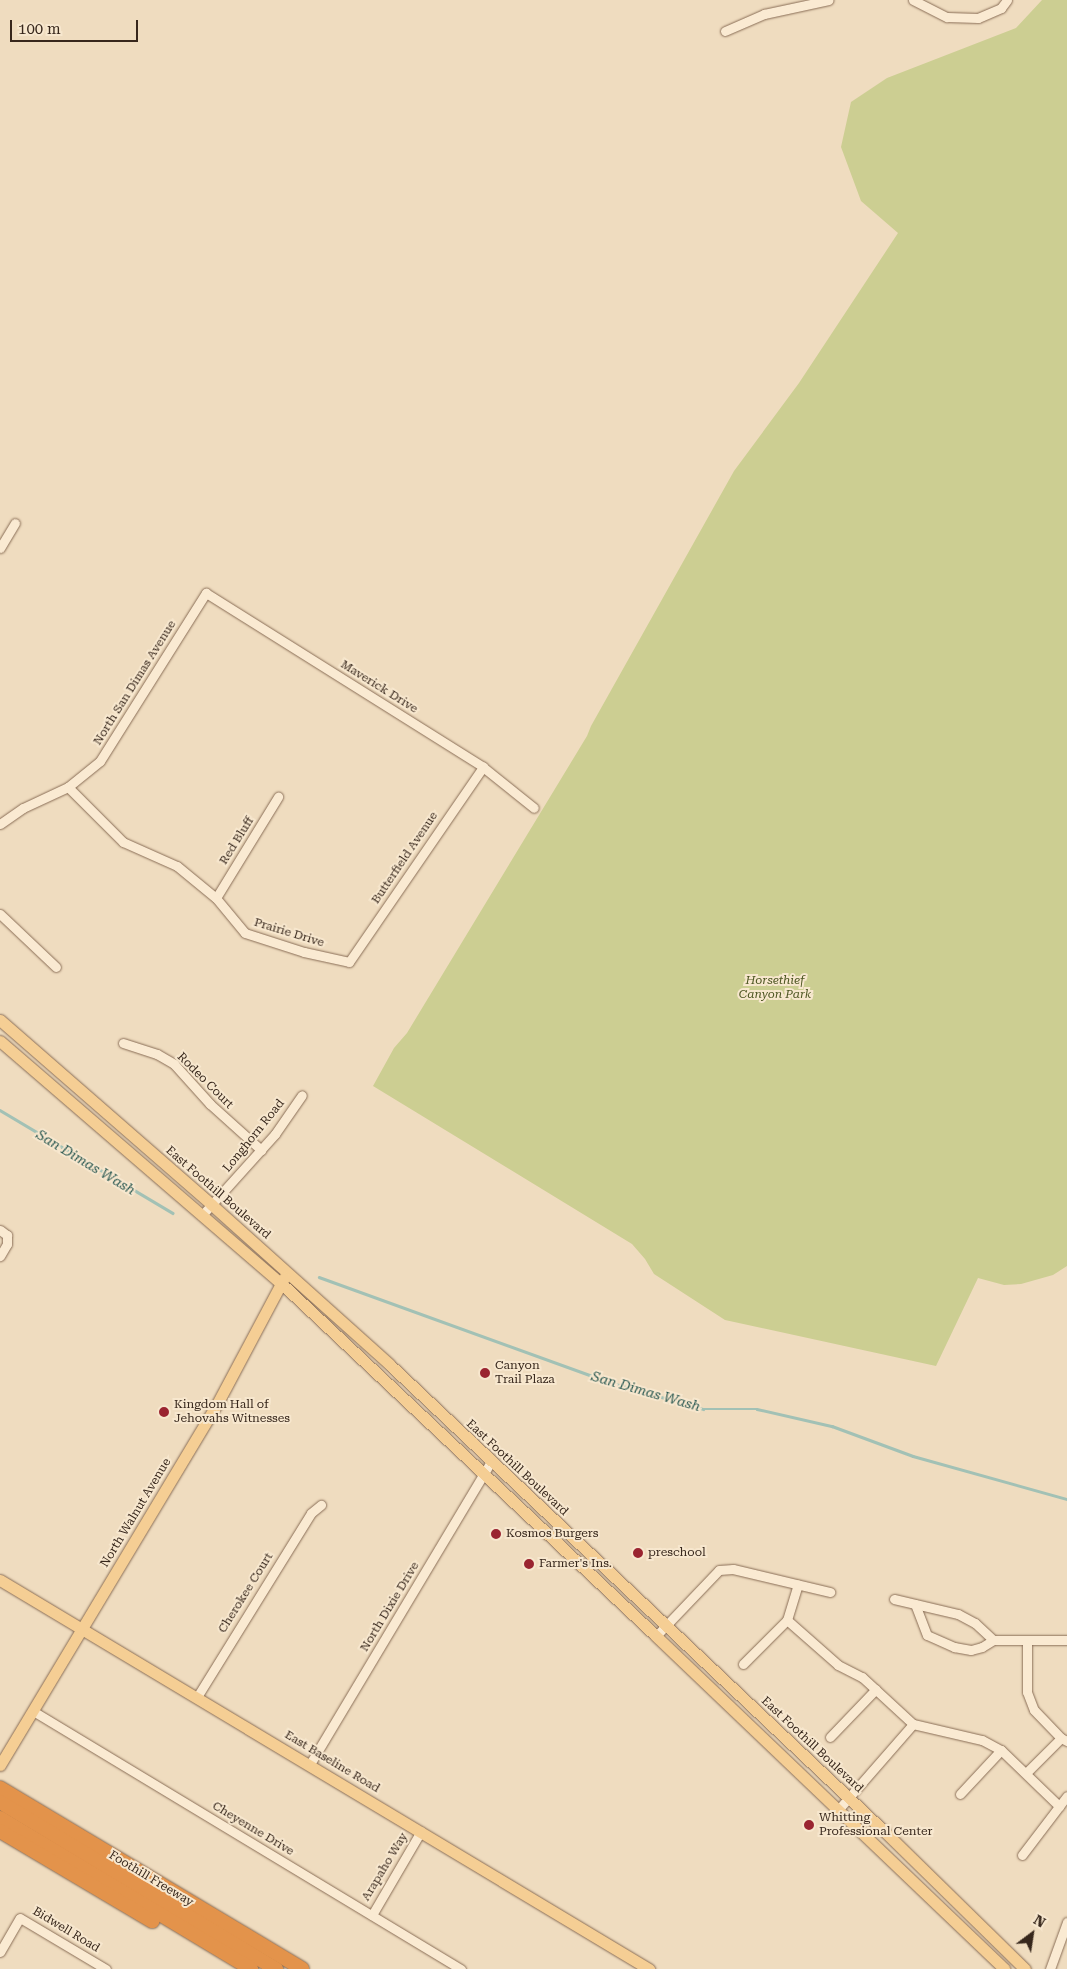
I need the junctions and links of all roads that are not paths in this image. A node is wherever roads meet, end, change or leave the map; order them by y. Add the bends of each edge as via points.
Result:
1 (829, 0) edge
2 (913, 0) edge
3 (1007, 0) edge
4 (725, 31) dead end
5 (15, 523) dead end
6 (0, 548) edge
7 (206, 593) joint
8 (483, 767) junction
9 (68, 787) junction
10 (278, 797) dead end
11 (534, 808) dead end
12 (0, 824) edge
13 (216, 898) junction
14 (0, 914) edge
15 (349, 962) joint
16 (56, 967) dead end
17 (0, 1020) edge
18 (0, 1041) edge
19 (123, 1043) dead end
20 (302, 1095) dead end
21 (262, 1150) junction
22 (212, 1205) junction
23 (204, 1214) junction
24 (3, 1232) edge
25 (0, 1256) edge
26 (286, 1271) junction
27 (282, 1284) junction
28 (491, 1462) junction
29 (484, 1474) junction
30 (321, 1505) dead end
31 (0, 1580) edge
32 (798, 1585) junction
33 (830, 1592) dead end
34 (894, 1600) dead end
35 (915, 1604) junction
36 (787, 1620) junction
37 (665, 1625) junction
38 (82, 1629) junction
39 (656, 1636) junction
40 (993, 1640) junction
41 (1067, 1640) edge
42 (1027, 1641) junction
43 (743, 1664) dead end
44 (876, 1689) junction
45 (197, 1697) junction
46 (33, 1710) junction
47 (912, 1724) junction
48 (830, 1737) dead end
49 (1064, 1740) edge
50 (1001, 1750) junction
51 (310, 1764) junction
52 (0, 1765) edge
53 (1026, 1773) junction
54 (960, 1794) dead end
55 (3, 1796) edge
56 (1067, 1796) edge
57 (849, 1797) junction
58 (1059, 1806) junction
59 (838, 1810) junction
60 (0, 1818) edge
61 (0, 1831) edge
62 (421, 1831) junction
63 (1022, 1855) dead end
64 (372, 1915) junction
65 (1067, 1922) edge
66 (0, 1952) edge
67 (106, 1969) edge
68 (233, 1969) edge
69 (251, 1969) edge
70 (276, 1969) edge
71 (302, 1969) edge
72 (461, 1969) edge
73 (649, 1969) edge
74 (1004, 1969) edge
75 (1025, 1969) edge
76 (1050, 1969) edge

1 - 4 street via 764,14
2 - 3 street via 947,17 978,18 1001,8
5 - 6 street
7 - 8 street, Maverick Drive
7 - 9 street, North San Dimas Avenue via 100,761
8 - 11 street, Maverick Drive
8 - 15 street, Butterfield Avenue
9 - 12 street, North San Dimas Avenue via 23,808
9 - 13 street, Prairie Drive via 123,842 177,866
10 - 13 street, Red Bluff
13 - 15 street, Prairie Drive via 245,933
14 - 16 street
17 - 22 main road, East Foothill Boulevard
18 - 23 main road, East Foothill Boulevard
19 - 21 street, Rodeo Court via 157,1054 174,1064 210,1104
20 - 21 street, Longhorn Road
21 - 22 street, Longhorn Road
22 - 23 street, Longhorn Road
22 - 26 main road, East Foothill Boulevard
23 - 27 main road, East Foothill Boulevard
24 - 25 street via 7,1244
26 - 27 main road, North Walnut Avenue
26 - 28 main road, East Foothill Boulevard
27 - 29 main road, East Foothill Boulevard
27 - 38 main road, North Walnut Avenue via 228,1386
28 - 29 street, North Dixie Drive
28 - 37 main road, East Foothill Boulevard
29 - 39 main road, East Foothill Boulevard
29 - 51 street, North Dixie Drive
30 - 45 street, Cherokee Court via 310,1513
31 - 38 main road, East Baseline Road
32 - 33 street
32 - 36 street
32 - 37 street via 733,1569 719,1570
34 - 35 street
35 - 40 street via 958,1614 975,1623
35 - 40 street via 927,1635 954,1647 971,1650
36 - 43 street
36 - 44 street via 838,1665 862,1677
37 - 39 street
37 - 57 main road, East Foothill Boulevard
38 - 45 main road, East Baseline Road
38 - 46 main road, North Walnut Avenue
39 - 59 main road, East Foothill Boulevard
40 - 42 street
41 - 42 street
42 - 49 street via 1027,1692 1034,1710
44 - 47 street
44 - 48 street
45 - 51 main road, East Baseline Road
46 - 52 main road, North Walnut Avenue
46 - 64 street, Cheyenne Drive
47 - 50 street via 982,1740
47 - 57 street
49 - 53 street
50 - 53 street
50 - 54 street
51 - 62 main road, East Baseline Road
53 - 58 street
55 - 70 highway
55 - 71 highway, Foothill Freeway
56 - 58 street
57 - 59 street
57 - 75 main road, East Foothill Boulevard
58 - 63 street
59 - 74 main road, East Foothill Boulevard
60 - 69 highway
61 - 68 highway
62 - 64 street, Arapaho Way
62 - 73 main road, East Baseline Road
64 - 72 street, Cheyenne Drive
65 - 76 street
66 - 67 street, Bidwell Road via 20,1918

